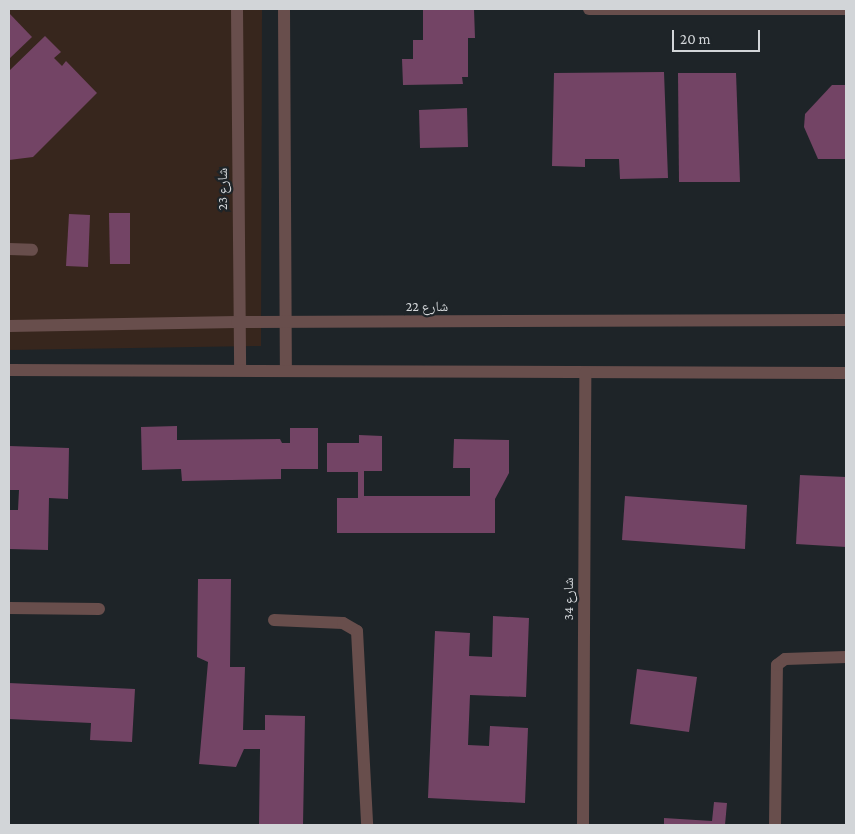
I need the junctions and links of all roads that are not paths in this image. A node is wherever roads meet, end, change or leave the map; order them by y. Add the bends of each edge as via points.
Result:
1 (237, 9) edge
2 (284, 9) edge
3 (589, 9) edge
4 (846, 9) edge
5 (9, 249) edge
6 (32, 250) dead end
7 (846, 320) edge
8 (237, 322) junction
9 (286, 322) junction
10 (9, 326) edge
11 (286, 369) junction
12 (9, 370) edge
13 (240, 370) junction
14 (586, 373) junction
15 (846, 373) edge
16 (9, 608) edge
17 (98, 609) dead end
18 (274, 620) dead end
19 (846, 657) edge
20 (367, 825) edge
21 (583, 825) edge
22 (775, 825) edge

1 - 8 street, شارع 23
2 - 9 street
3 - 4 street
5 - 6 street
7 - 9 street, شارع 22
8 - 9 street, شارع 22
8 - 10 street, شارع 22
8 - 13 street, شارع 23
9 - 11 street
11 - 13 street
11 - 14 street
12 - 13 street
14 - 15 street
14 - 21 street, شارع 34
16 - 17 street
18 - 20 street via 343,623 357,631
19 - 22 street via 785,659 777,665

